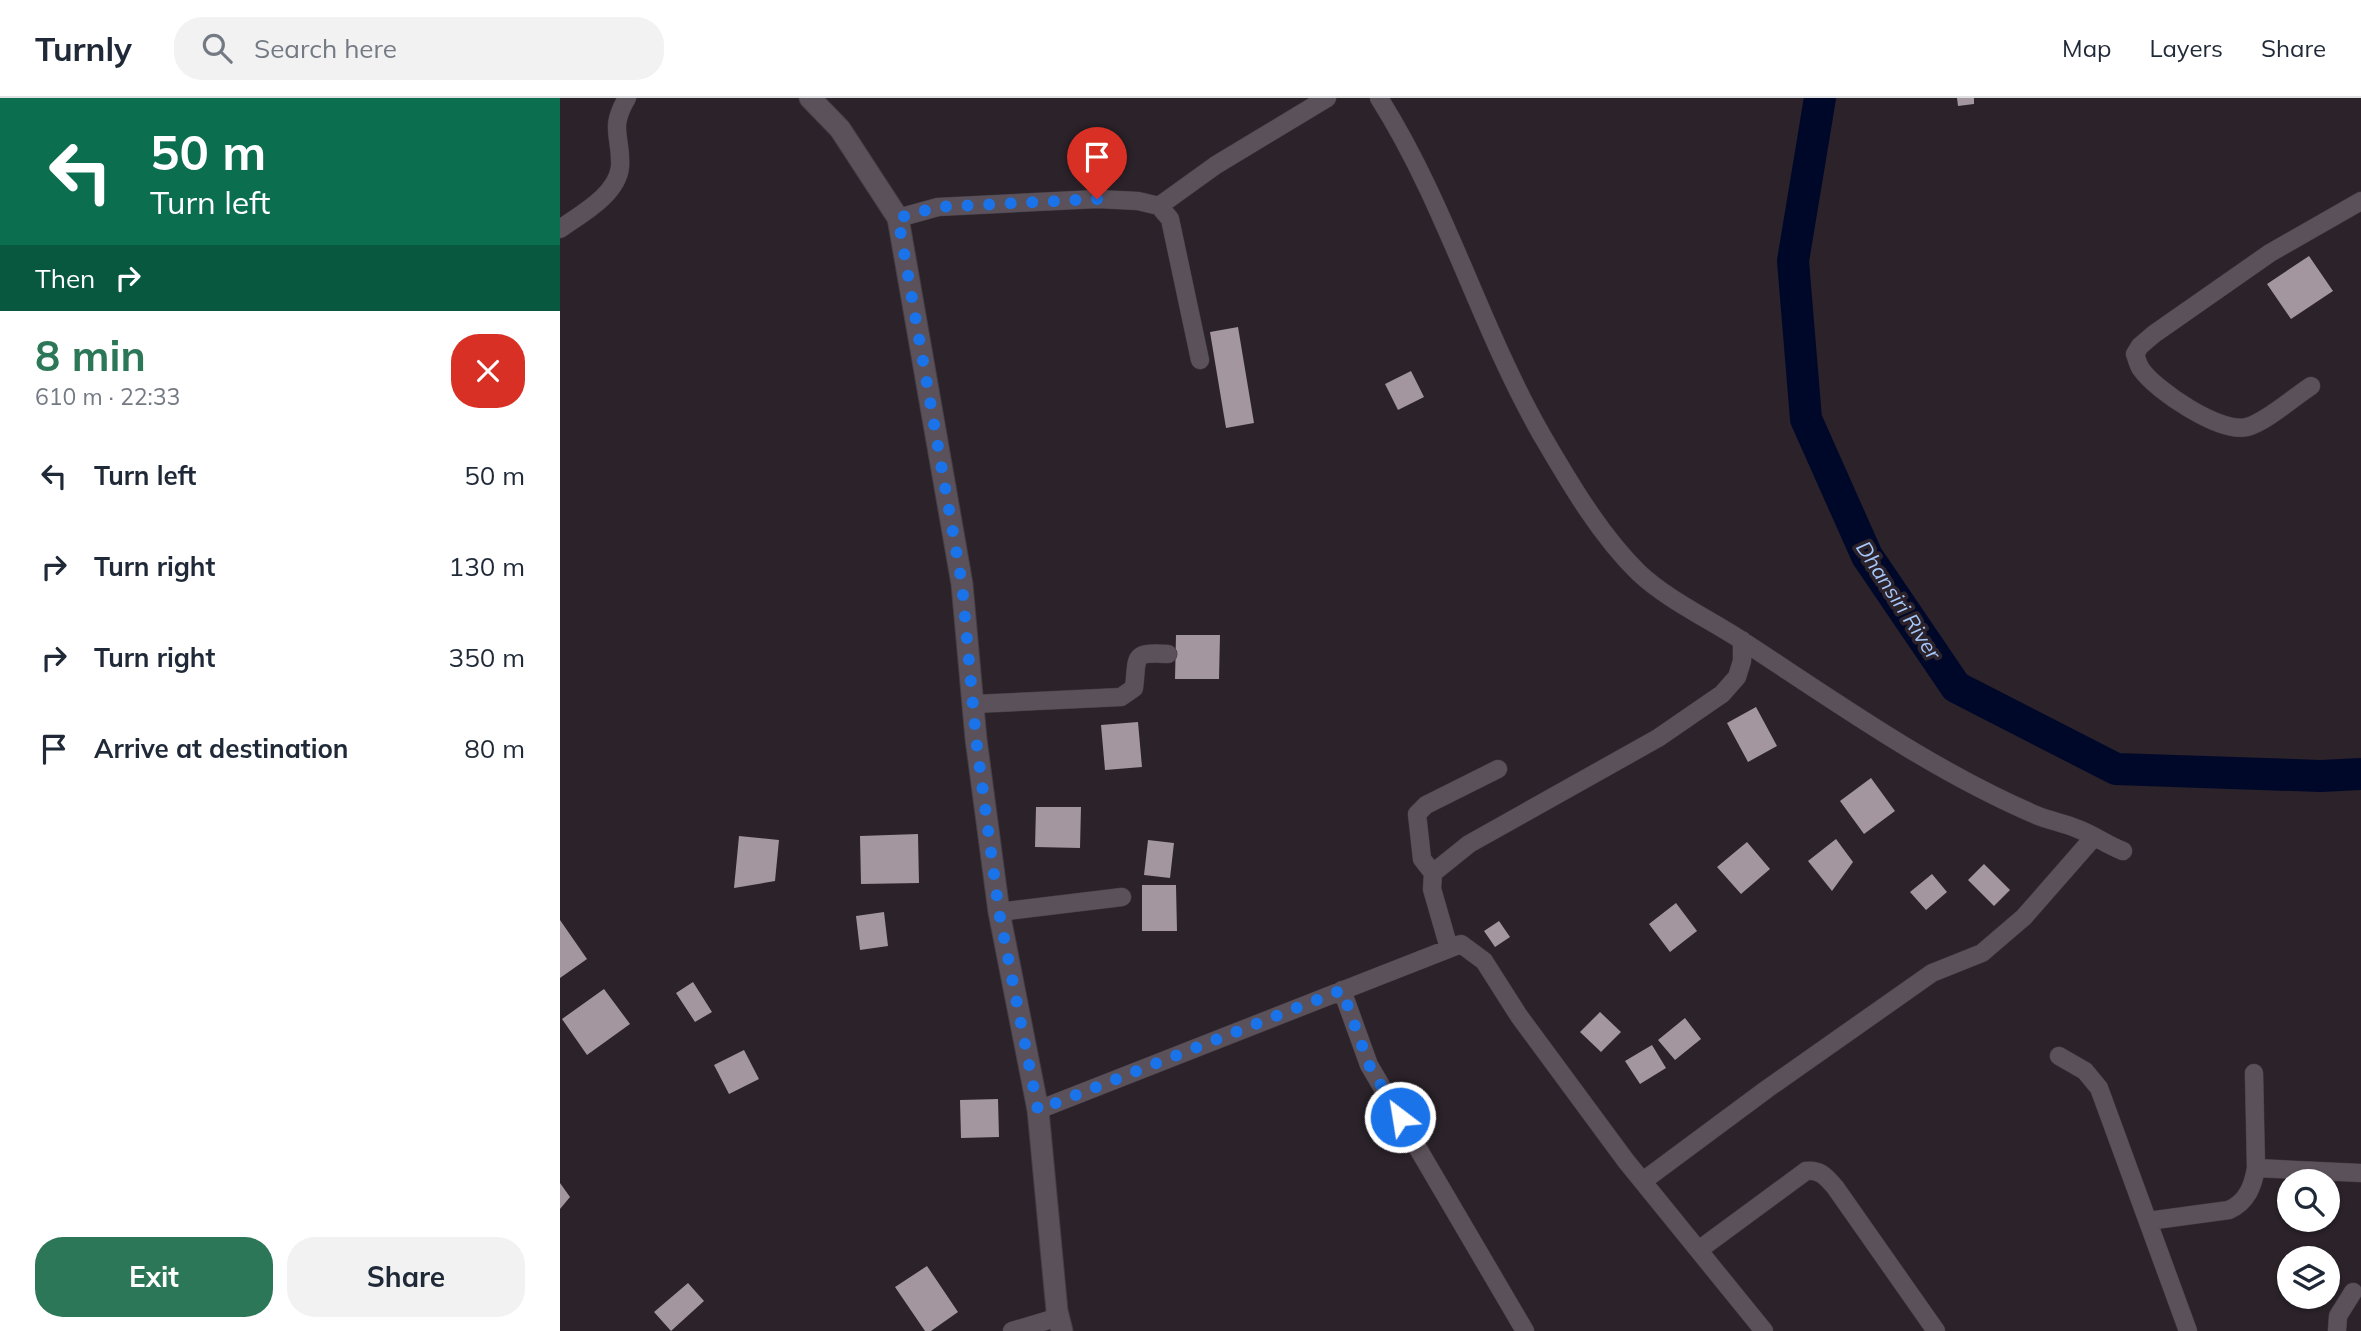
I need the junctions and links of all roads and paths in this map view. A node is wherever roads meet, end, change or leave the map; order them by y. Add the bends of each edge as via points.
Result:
1 (627, 98) edge
2 (810, 98) edge
3 (1326, 98) edge
4 (1380, 98) edge
5 (2361, 201) edge
6 (1159, 206) junction
7 (898, 218) junction
8 (560, 229) edge
9 (1200, 360) dead end
10 (2311, 386) dead end
11 (1742, 640) junction
12 (1168, 654) dead end
13 (974, 704) junction
14 (1498, 769) dead end
15 (2094, 837) junction
16 (2123, 851) dead end
17 (1433, 873) junction
18 (1122, 897) dead end
19 (999, 912) junction
20 (1449, 948) junction
21 (1342, 990) junction
22 (2059, 1056) dead end
23 (2254, 1073) dead end
24 (1038, 1110) junction
25 (2256, 1168) junction
26 (2361, 1173) edge
27 (1643, 1181) junction
28 (2148, 1220) junction
29 (1700, 1249) junction
30 (2353, 1292) dead end
31 (1060, 1324) edge
32 (1012, 1331) edge
33 (1525, 1331) edge
34 (1764, 1331) edge
35 (1936, 1331) edge
36 (2188, 1331) edge
37 (2337, 1331) edge

1 - 8 street via 615,127 620,168 614,184
2 - 7 street via 840,129
3 - 6 street
4 - 11 street via 1427,181 1515,384 1569,480 1602,527 1658,590
5 - 10 street via 2270,253 2154,334 2135,354 2155,385 2215,423 2239,429 2251,426
6 - 7 street via 1097,199 938,207
6 - 9 street via 1170,219
7 - 13 street via 962,584
11 - 15 street via 1927,758 2038,816
11 - 17 street via 1737,677 1722,694 1658,738 1469,844
12 - 13 street via 1139,656 1134,661 1133,688 1121,698
13 - 19 street
14 - 17 street via 1417,814 1422,859
15 - 16 street
15 - 27 street via 2024,916 1982,953 1932,973
17 - 20 street via 1432,889
18 - 19 street
19 - 24 street
20 - 21 street
20 - 27 street via 1461,944 1484,961 1519,1016
21 - 24 street
21 - 33 street via 1369,1065
22 - 28 street via 2085,1071 2099,1088
23 - 25 street
24 - 31 street
25 - 26 street
25 - 28 street via 2240,1205
27 - 29 street
28 - 36 street
29 - 34 street
29 - 35 street via 1806,1171 1814,1170 1835,1187
30 - 37 street via 2338,1316
31 - 32 street

